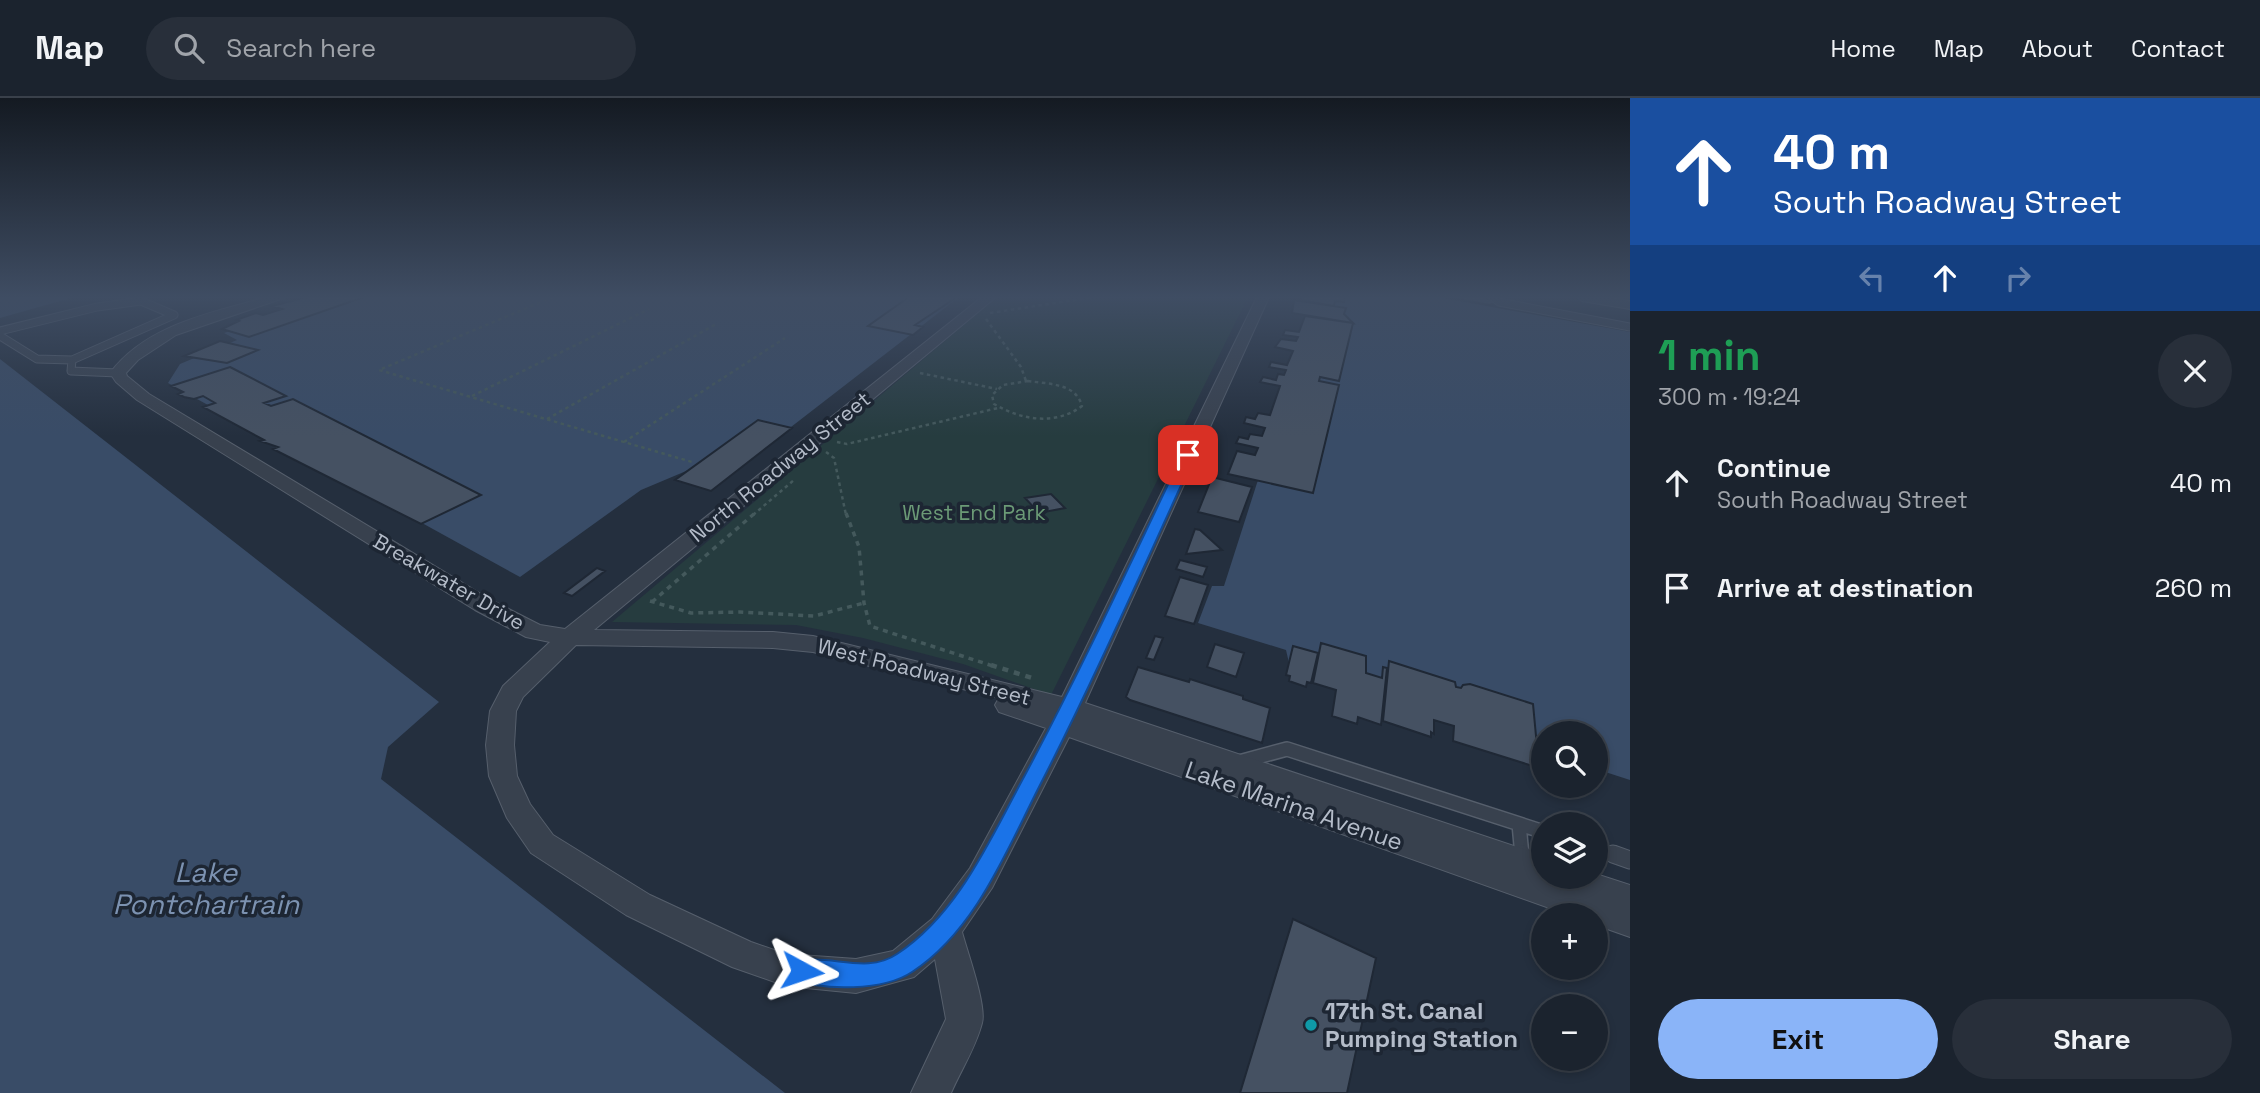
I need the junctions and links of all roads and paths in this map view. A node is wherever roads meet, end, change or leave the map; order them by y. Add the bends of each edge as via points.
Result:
1 (14, 343) edge
2 (110, 343) edge
3 (150, 343) edge
4 (442, 343) edge
5 (579, 343) edge
6 (682, 343) edge
7 (777, 343) edge
8 (940, 343) edge
9 (1004, 343) edge
10 (1241, 343) edge
11 (72, 360) junction
12 (118, 373) junction
13 (918, 373) dead end
14 (1026, 381) junction
15 (997, 389) junction
16 (470, 397) junction
17 (1000, 408) junction
18 (547, 419) junction
19 (847, 434) dead end
20 (624, 442) junction
21 (837, 443) junction
22 (692, 462) dead end
23 (795, 479) dead end
24 (625, 593) junction
25 (652, 602) junction
26 (864, 603) junction
27 (570, 638) junction
28 (1035, 679) dead end
29 (962, 680) joint
30 (1066, 716) junction
31 (1233, 765) junction
32 (1519, 824) junction
33 (1531, 828) edge
34 (1608, 853) edge
35 (1531, 860) edge
36 (1630, 860) edge
37 (1531, 865) edge
38 (1600, 889) edge
39 (1630, 899) edge
40 (1630, 922) edge
41 (944, 930) junction
42 (931, 1093) edge

1 - 11 lane via 37,359
2 - 11 lane
3 - 12 street via 131,356
4 - 16 path via 379,370
5 - 16 path
6 - 18 path
7 - 20 path
8 - 24 street, North Roadway Street
9 - 14 path
10 - 30 street
11 - 12 lane via 71,371
12 - 27 street, Breakwater Drive via 143,397 483,605 534,632
13 - 15 path
14 - 15 path
14 - 17 path via 1074,392 1082,406 1066,416 1045,418
15 - 17 path via 992,399
16 - 18 path
17 - 21 path
18 - 20 path
19 - 21 path
20 - 22 path
21 - 26 path via 826,452 833,455 839,492 859,547
23 - 25 path
24 - 25 path
24 - 27 street, North Roadway Street
25 - 26 path via 691,613 814,616
26 - 28 path via 866,619 878,629
27 - 29 street, West Roadway Street via 813,644
27 - 41 street via 513,692 503,711 503,776 518,810 542,844 638,905 744,956 786,970 856,976 882,971 902,965
29 - 30 street, Lake Marina Avenue via 1018,710
30 - 31 street
30 - 40 street, Lake Marina Avenue
30 - 41 street via 981,878
31 - 32 lane via 1287,749
31 - 37 street
32 - 33 lane
32 - 35 lane
34 - 36 lane
38 - 39 street
41 - 42 street via 965,1020

